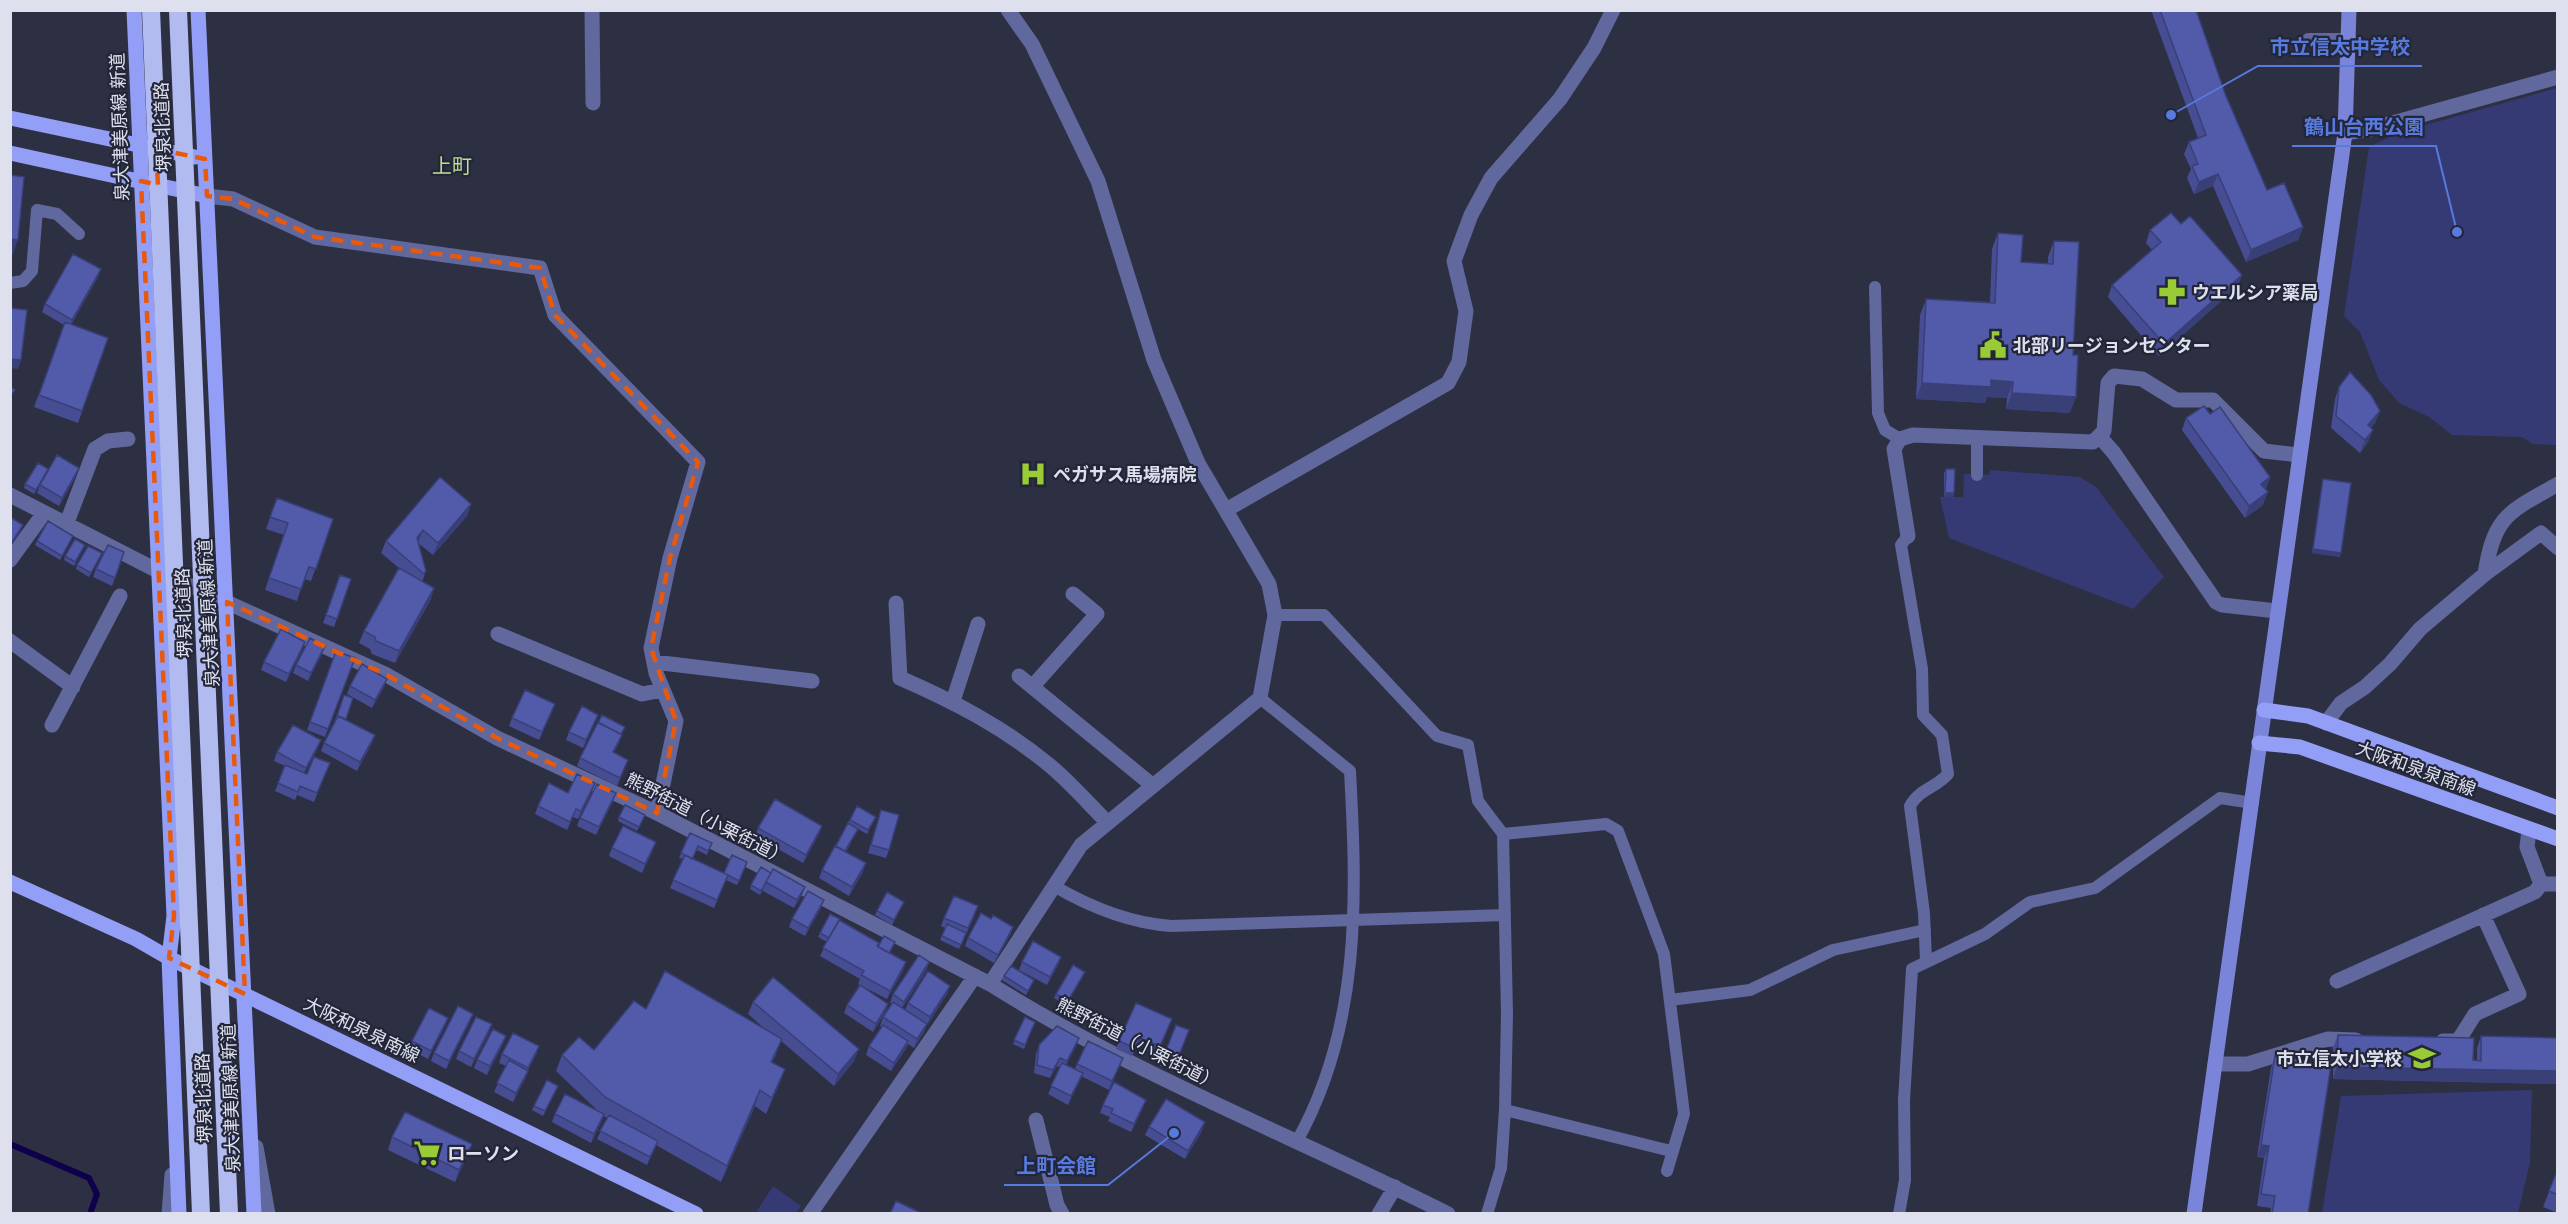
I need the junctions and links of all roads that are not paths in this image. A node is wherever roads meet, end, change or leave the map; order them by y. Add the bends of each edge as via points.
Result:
1 (134, 10) edge
2 (151, 10) edge
3 (178, 10) edge
4 (198, 10) edge
5 (592, 10) edge
6 (1008, 10) edge
7 (1613, 10) edge
8 (2349, 10) edge
9 (2308, 39) dead end
10 (2350, 39) junction
11 (2558, 77) edge
12 (593, 103) dead end
13 (10, 118) edge
14 (2345, 133) junction
15 (140, 146) junction
16 (10, 153) edge
17 (205, 159) junction
18 (141, 181) junction
19 (207, 196) junction
20 (79, 234) dead end
21 (10, 283) edge
22 (1875, 287) dead end
23 (2100, 437) junction
24 (1977, 438) junction
25 (129, 439) dead end
26 (1900, 440) junction
27 (2299, 455) junction
28 (1977, 475) dead end
29 (2558, 484) edge
30 (10, 495) edge
31 (1226, 510) junction
32 (44, 513) junction
33 (66, 525) junction
34 (1908, 536) joint
35 (2558, 548) edge
36 (10, 560) edge
37 (158, 571) junction
38 (2485, 574) junction
39 (1073, 594) dead end
40 (120, 596) dead end
41 (227, 602) junction
42 (896, 603) dead end
43 (2277, 610) junction
44 (1275, 615) junction
45 (978, 624) dead end
46 (498, 634) dead end
47 (10, 641) edge
48 (654, 662) junction
49 (1019, 676) dead end
50 (812, 681) dead end
51 (73, 687) junction
52 (1032, 687) junction
53 (663, 690) junction
54 (1260, 698) junction
55 (953, 701) junction
56 (2264, 710) junction
57 (2326, 723) junction
58 (52, 725) dead end
59 (2259, 743) junction
60 (1152, 785) junction
61 (2253, 803) junction
62 (2558, 808) edge
63 (657, 813) junction
64 (1107, 822) junction
65 (2529, 830) junction
66 (1503, 834) junction
67 (2558, 838) edge
68 (10, 882) edge
69 (2541, 884) junction
70 (2558, 884) edge
71 (1054, 886) junction
72 (1505, 915) junction
73 (2483, 915) junction
74 (1353, 919) junction
75 (1925, 930) junction
76 (169, 958) junction
77 (1926, 960) junction
78 (975, 976) junction
79 (2337, 981) dead end
80 (990, 984) junction
81 (245, 994) junction
82 (1670, 1000) junction
83 (2375, 1040) edge
84 (2422, 1041) edge
85 (2215, 1064) junction
86 (249, 1108) junction
87 (1504, 1110) junction
88 (1036, 1120) dead end
89 (176, 1131) junction
90 (1298, 1142) junction
91 (1671, 1151) junction
92 (1667, 1172) dead end
93 (1395, 1187) junction
94 (169, 1214) edge
95 (179, 1214) edge
96 (201, 1214) edge
97 (229, 1214) edge
98 (254, 1214) edge
99 (268, 1214) edge
100 (696, 1214) edge
101 (810, 1214) edge
102 (1062, 1214) edge
103 (1379, 1214) edge
104 (1448, 1214) edge
105 (1487, 1214) edge
106 (1899, 1214) edge
107 (2194, 1214) edge

1 - 15 main road, 泉大津美原線 新道
2 - 96 highway, 堺泉北道路, bridge
3 - 97 highway, 堺泉北道路, bridge
4 - 17 main road, 泉大津美原線 新道
5 - 12 street
6 - 31 street via 1032,44 1098,181 1154,360 1198,463
7 - 31 street via 1594,48 1560,99 1491,178 1471,215 1454,261 1466,311 1459,362 1448,383
8 - 10 street
9 - 10 lane
10 - 14 street
11 - 14 street
13 - 15 main road
14 - 27 street
15 - 17 main road
15 - 18 main road, 泉大津美原線 新道
16 - 18 main road
17 - 19 main road, 泉大津美原線 新道
18 - 19 main road
18 - 37 main road, 泉大津美原線 新道
19 - 41 main road, 泉大津美原線 新道
19 - 48 street via 233,199 315,237 540,268 555,315 698,462 670,558 651,648
20 - 21 lane via 57,214 37,210 32,271 23,281
22 - 26 lane via 1878,413 1886,430
23 - 24 street via 2086,443
23 - 27 street via 2106,423 2108,383 2114,376 2142,379 2176,400 2213,400 2264,451
23 - 43 street via 2216,602
24 - 26 street via 1913,435
24 - 28 lane
25 - 33 street via 108,441 95,449
26 - 34 street via 1894,448
27 - 43 street
29 - 38 street via 2510,511 2500,523 2489,546
30 - 32 street, 熊野街道（小栗街道）
31 - 44 street via 1269,584
32 - 33 street, 熊野街道（小栗街道）
32 - 36 street
33 - 37 street, 熊野街道（小栗街道）
34 - 75 lane via 1901,545 1922,669 1923,715 1942,735 1948,774 1941,783 1916,795 1910,806
35 - 38 street via 2541,533
37 - 41 street, 熊野街道（小栗街道）
37 - 76 main road, 泉大津美原線 新道 via 174,916
38 - 57 street via 2420,629 2365,687 2341,702
39 - 52 street via 1097,614
40 - 51 street
41 - 63 street, 熊野街道（小栗街道） via 385,674 497,738
41 - 81 main road, 泉大津美原線 新道
42 - 55 street via 900,678
43 - 56 street
44 - 54 street
44 - 66 lane via 1323,615 1437,735 1468,745 1478,801
45 - 55 street
46 - 53 street via 642,694
47 - 51 street
48 - 50 street
48 - 53 street
49 - 52 street
51 - 58 street
52 - 60 street
53 - 63 street via 676,721
54 - 60 street
54 - 74 lane via 1350,771
55 - 64 street via 1000,729 1048,765
56 - 57 main road, 大阪和泉泉南線 via 2308,716
56 - 59 street
57 - 62 main road, 大阪和泉泉南線
59 - 61 street
59 - 65 main road, 大阪和泉泉南線 via 2300,747
60 - 64 street
61 - 77 lane via 2220,798 2095,888 2030,902 1985,934
61 - 85 street
63 - 78 street, 熊野街道（小栗街道）
64 - 71 street via 1081,845
65 - 67 main road, 大阪和泉泉南線
65 - 69 street via 2527,847
66 - 72 lane
66 - 82 lane via 1606,824 1618,831 1664,954
68 - 76 main road, 大阪和泉泉南線
69 - 70 street
69 - 73 street via 2535,892
71 - 74 lane via 1143,924
71 - 80 street
72 - 74 lane
72 - 87 lane
73 - 79 street
73 - 84 street via 2519,994 2475,1014 2458,1041
74 - 90 lane via 1348,988 1337,1048 1317,1107
75 - 77 lane
75 - 82 lane via 1833,950 1750,990
76 - 81 main road, 大阪和泉泉南線
76 - 89 main road, 泉大津美原線 新道
77 - 106 lane via 1912,969 1904,1100 1905,1180
78 - 80 street, 熊野街道（小栗街道）
78 - 101 street
80 - 90 street, 熊野街道（小栗街道） via 1040,1016
81 - 86 main road, 泉大津美原線 新道
81 - 100 main road, 大阪和泉泉南線
82 - 91 lane via 1684,1114
83 - 85 street via 2328,1039 2248,1064
85 - 107 street
86 - 98 main road, 泉大津美原線 新道
86 - 99 street
87 - 91 lane
87 - 105 lane via 1501,1168
88 - 102 street
89 - 94 street
89 - 95 main road, 泉大津美原線 新道
90 - 93 street, 熊野街道（小栗街道）
91 - 92 lane
93 - 103 street
93 - 104 street, 熊野街道（小栗街道）

